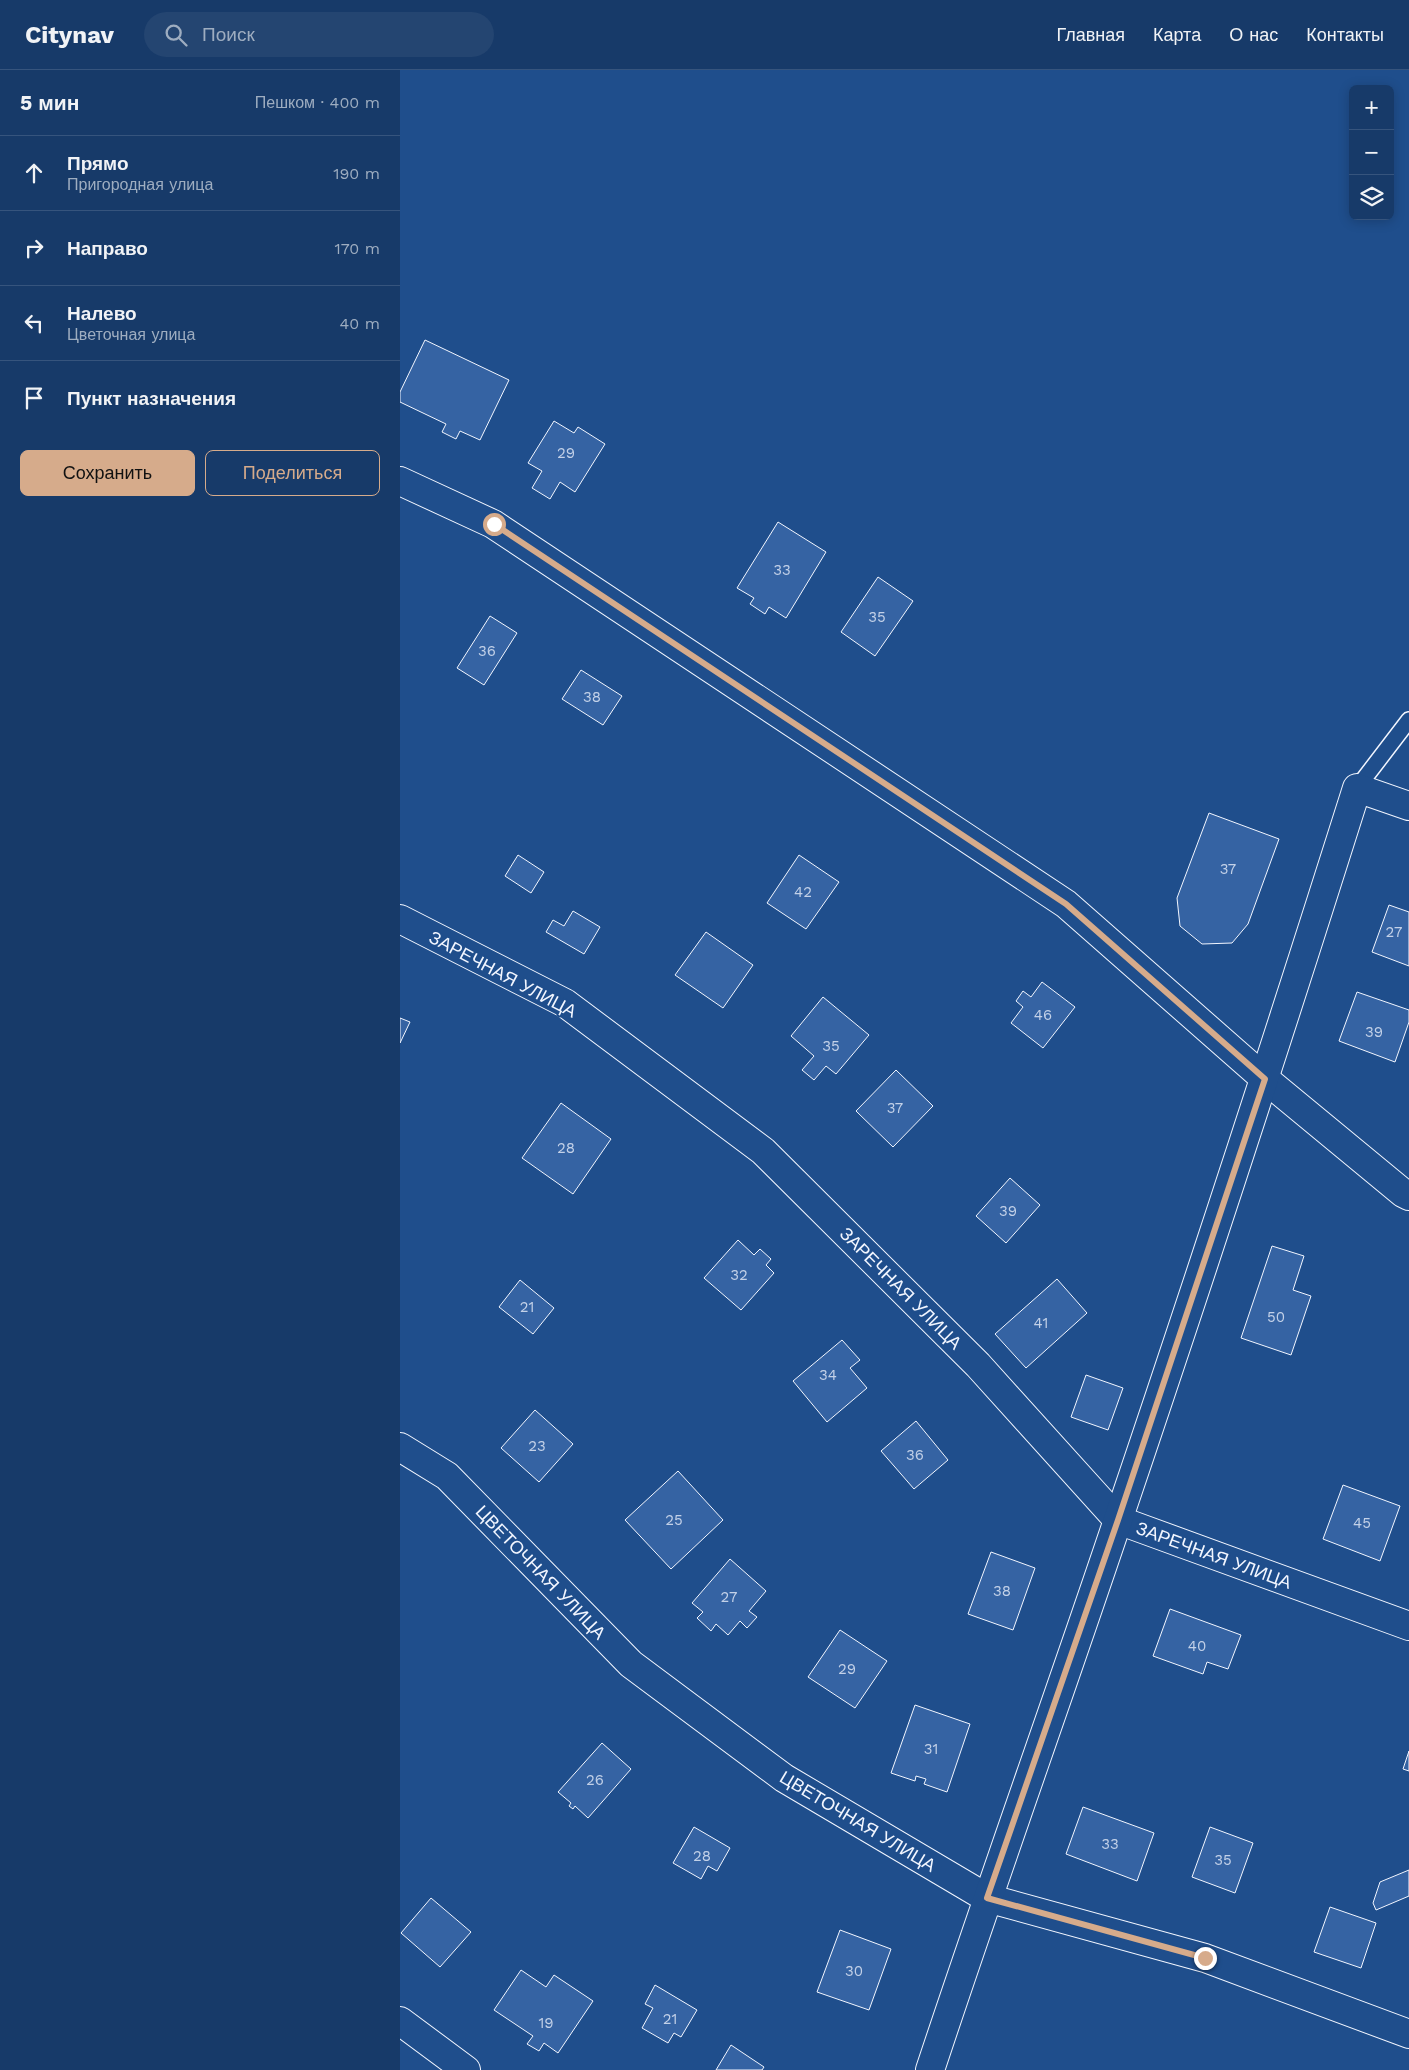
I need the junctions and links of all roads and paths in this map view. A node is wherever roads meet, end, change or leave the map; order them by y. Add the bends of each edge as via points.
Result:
1 (400, 481) edge
2 (1409, 720) edge
3 (1357, 788) junction
4 (1409, 806) edge
5 (400, 919) edge
6 (1265, 1079) junction
7 (1409, 1196) edge
8 (400, 1447) edge
9 (1118, 1520) junction
10 (1409, 1626) edge
11 (987, 1898) junction
12 (400, 2021) edge
13 (1409, 2034) edge
14 (466, 2070) edge
15 (930, 2070) edge

1 - 6 street via 494,524 1066,904
2 - 3 lane
3 - 4 street
3 - 6 street
5 - 9 street, ЗАРЕЧНАЯ УЛИЦА via 565,1003 763,1151 978,1365
6 - 7 street
6 - 9 street
8 - 11 street, ЦВЕТОЧНАЯ УЛИЦА via 447,1476 630,1664 784,1778
9 - 10 street, ЗАРЕЧНАЯ УЛИЦА
9 - 11 street
11 - 13 street, ЦВЕТОЧНАЯ УЛИЦА via 1205,1958
11 - 15 street
12 - 14 street

